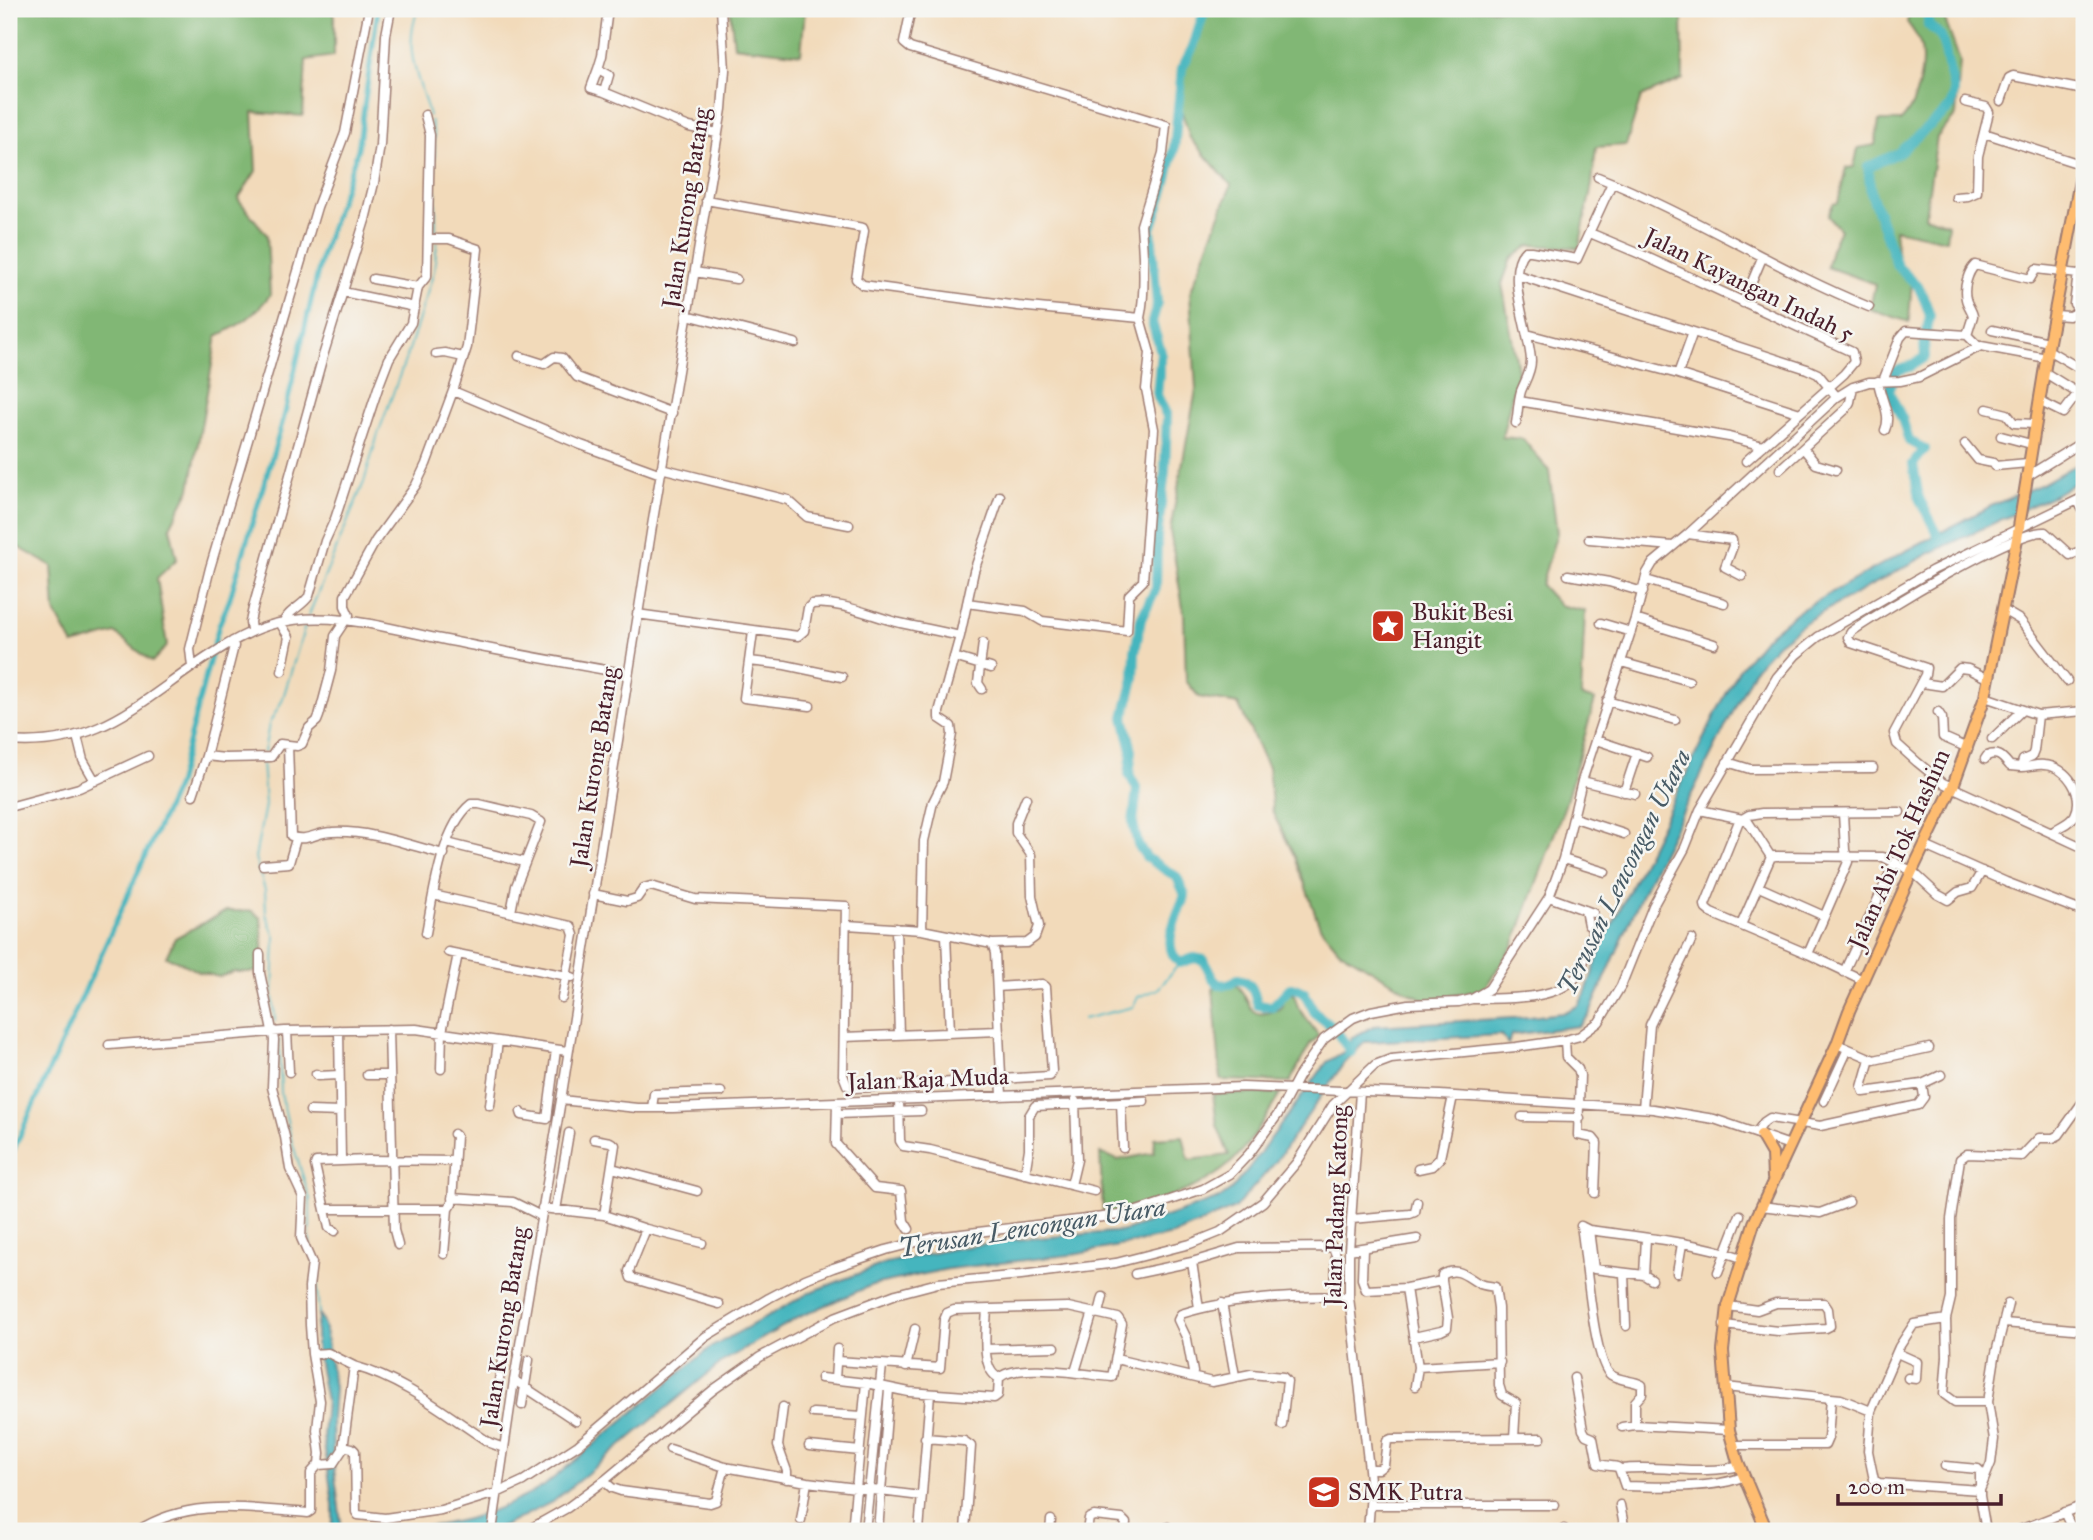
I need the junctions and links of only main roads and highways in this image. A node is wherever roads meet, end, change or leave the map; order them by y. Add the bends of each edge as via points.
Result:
1 (2084, 162) edge
2 (1759, 1134) road end
3 (1773, 1180) junction
4 (1767, 1531) edge

1 - 3 main road, Jalan Abi Tok Hashim via 1985,697 1953,786
2 - 3 main road via 1772,1154
3 - 4 main road, Jalan Abi Tok Hashim via 1742,1258 1724,1325 1729,1430

